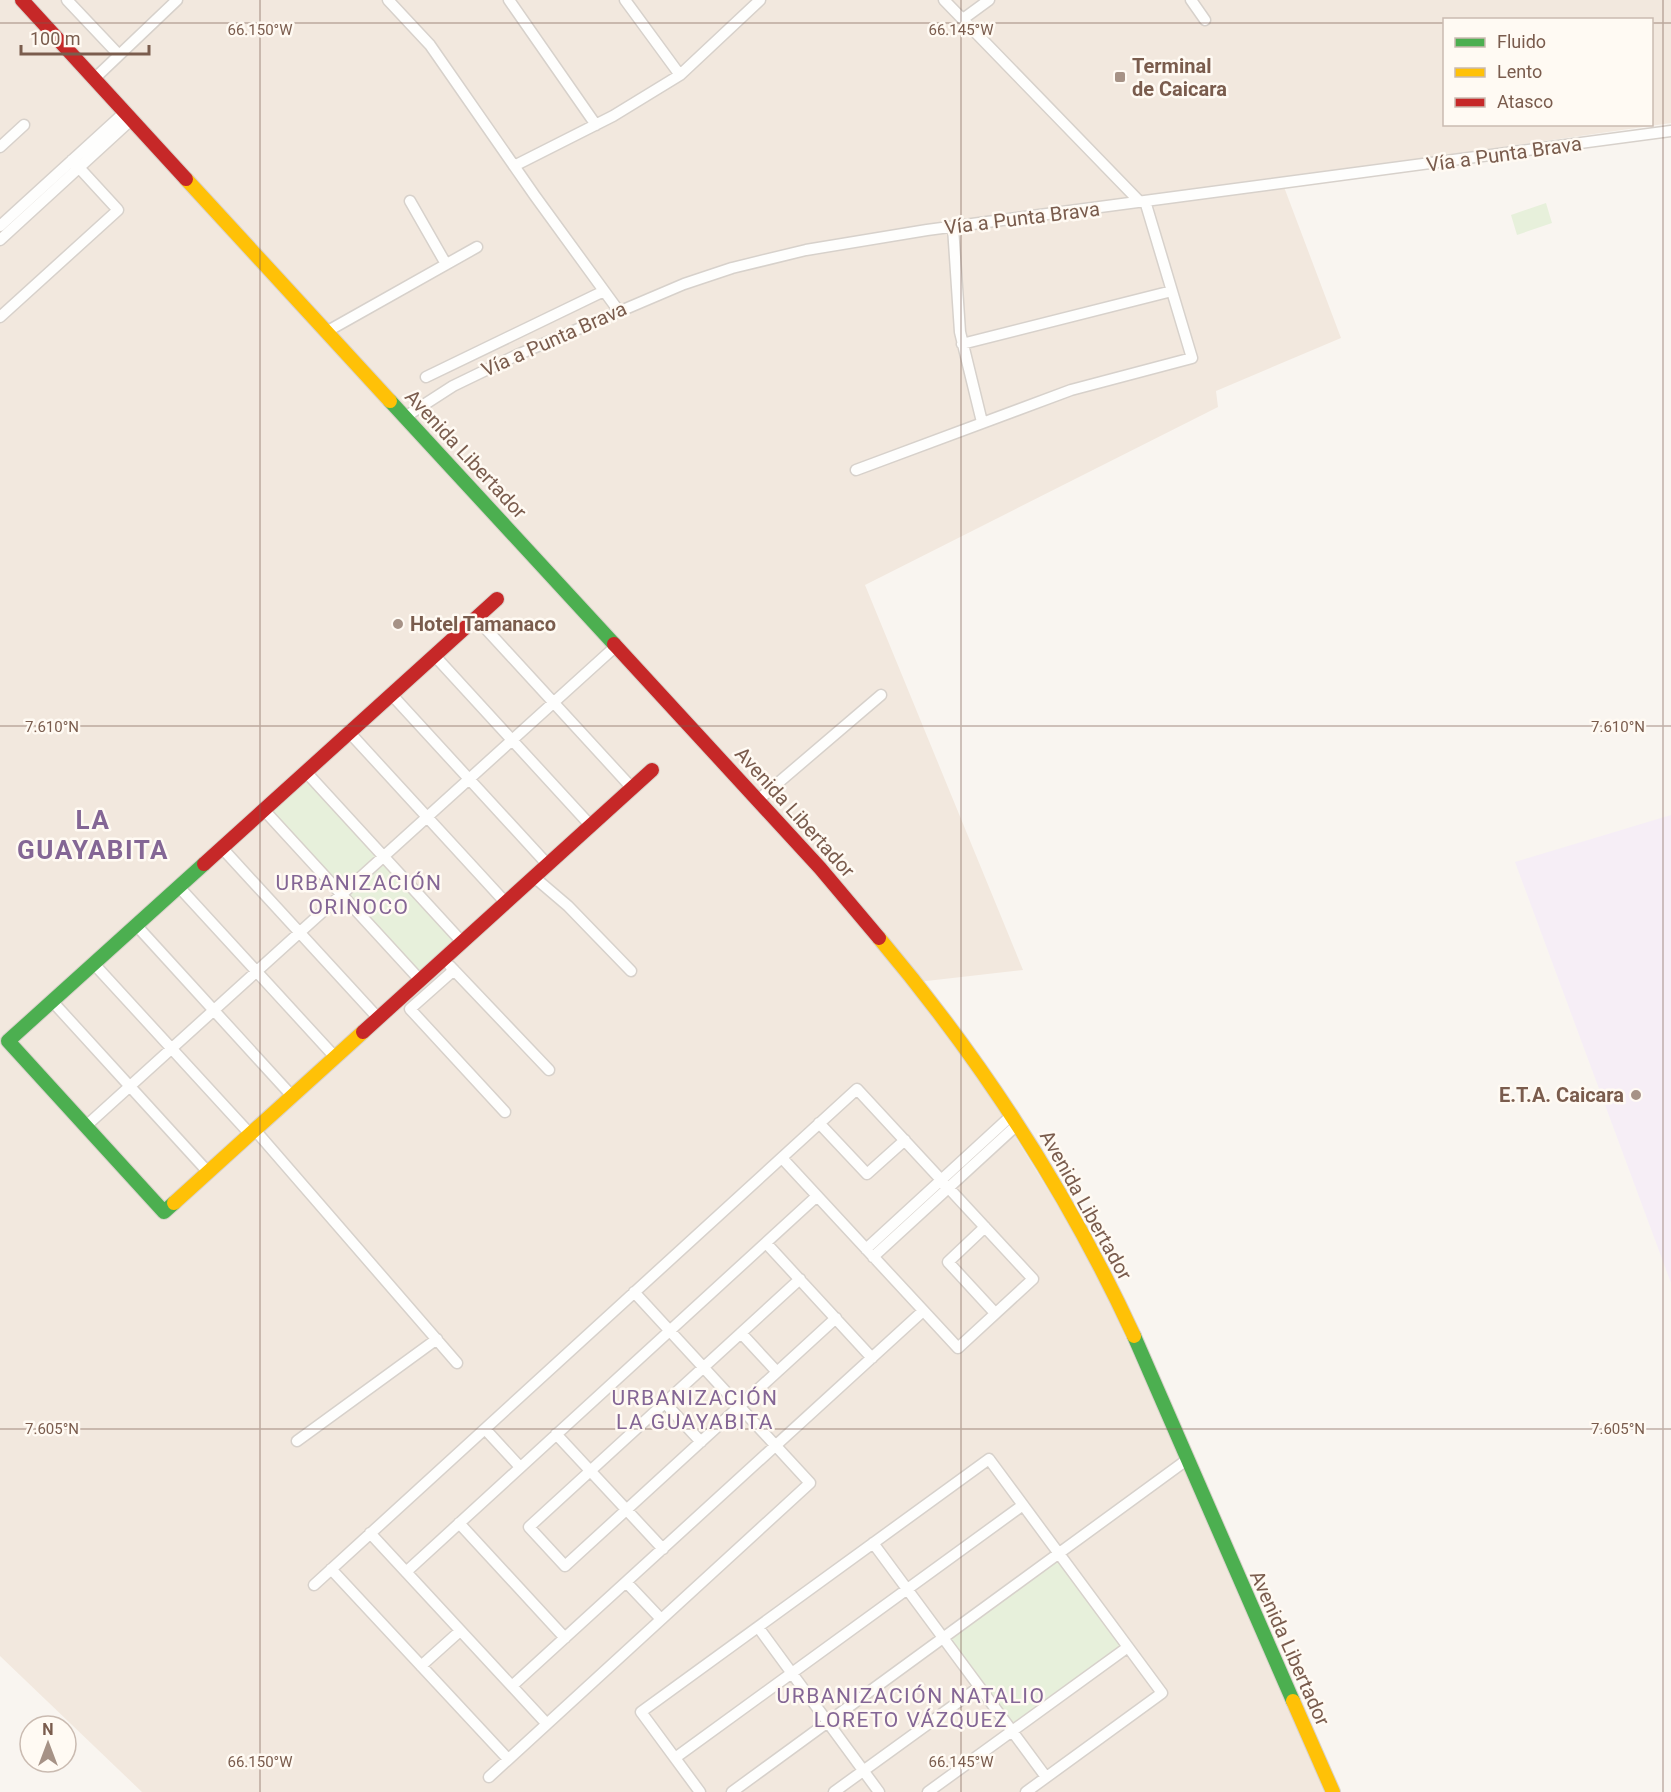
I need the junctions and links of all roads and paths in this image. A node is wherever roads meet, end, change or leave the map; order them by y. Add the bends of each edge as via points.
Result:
1 (22, 0) edge
2 (67, 0) edge
3 (177, 0) edge
4 (388, 0) edge
5 (509, 0) edge
6 (625, 0) edge
7 (760, 0) edge
8 (944, 0) edge
9 (989, 0) edge
10 (1191, 0) edge
11 (963, 19) junction
12 (1205, 20) dead end
13 (119, 55) junction
14 (680, 75) junction
15 (94, 79) junction
16 (128, 116) junction
17 (24, 125) dead end
18 (596, 125) junction
19 (1671, 131) edge
20 (0, 147) edge
21 (75, 164) junction
22 (514, 166) junction
23 (410, 201) dead end
24 (1143, 202) junction
25 (0, 226) edge
26 (953, 227) junction
27 (0, 240) edge
28 (477, 247) dead end
29 (446, 264) junction
30 (604, 291) junction
31 (1172, 291) junction
32 (618, 310) junction
33 (0, 317) edge
34 (326, 332) junction
35 (962, 344) junction
36 (426, 377) dead end
37 (405, 417) junction
38 (982, 422) junction
39 (856, 470) dead end
40 (497, 599) dead end
41 (476, 618) junction
42 (616, 646) junction
43 (434, 655) junction
44 (391, 694) junction
45 (881, 695) dead end
46 (554, 703) junction
47 (349, 732) junction
48 (513, 740) junction
49 (652, 770) dead end
50 (306, 772) junction
51 (470, 779) junction
52 (632, 788) junction
53 (758, 800) junction
54 (264, 810) junction
55 (428, 817) junction
56 (591, 826) junction
57 (222, 848) junction
58 (384, 857) junction
59 (548, 865) junction
60 (534, 877) junction
61 (179, 886) junction
62 (342, 895) junction
63 (506, 903) junction
64 (136, 925) junction
65 (300, 933) junction
66 (462, 942) junction
67 (444, 959) junction
68 (94, 964) junction
69 (454, 969) junction
70 (631, 970) dead end
71 (257, 972) junction
72 (420, 980) junction
73 (52, 1001) junction
74 (214, 1011) junction
75 (378, 1018) junction
76 (172, 1049) junction
77 (335, 1057) junction
78 (549, 1070) dead end
79 (130, 1087) junction
80 (292, 1096) junction
81 (505, 1112) dead end
82 (1015, 1120) junction
83 (819, 1123) junction
84 (86, 1126) junction
85 (252, 1132) junction
86 (905, 1140) junction
87 (782, 1158) junction
88 (208, 1172) junction
89 (945, 1184) junction
90 (817, 1196) junction
91 (985, 1227) junction
92 (766, 1243) junction
93 (869, 1253) junction
94 (800, 1279) junction
95 (634, 1292) junction
96 (923, 1311) junction
97 (995, 1313) junction
98 (836, 1318) junction
99 (669, 1331) junction
100 (741, 1333) junction
101 (437, 1339) junction
102 (872, 1358) junction
103 (457, 1363) dead end
104 (703, 1368) junction
105 (777, 1372) junction
106 (665, 1403) junction
107 (740, 1406) junction
108 (485, 1429) junction
109 (556, 1434) junction
110 (297, 1441) dead end
111 (701, 1442) junction
112 (776, 1446) junction
113 (1188, 1459) junction
114 (520, 1467) junction
115 (590, 1471) junction
116 (1023, 1505) junction
117 (626, 1510) junction
118 (459, 1523) junction
119 (370, 1533) junction
120 (873, 1543) junction
121 (663, 1549) junction
122 (1059, 1554) junction
123 (332, 1569) junction
124 (406, 1572) junction
125 (626, 1582) junction
126 (314, 1585) dead end
127 (907, 1589) junction
128 (661, 1619) junction
129 (758, 1627) junction
130 (460, 1630) junction
131 (565, 1638) junction
132 (943, 1638) junction
133 (1128, 1647) junction
134 (421, 1666) junction
135 (791, 1673) junction
136 (512, 1686) junction
137 (979, 1686) junction
138 (828, 1722) junction
139 (546, 1724) junction
140 (1012, 1731) junction
141 (675, 1758) junction
142 (507, 1759) junction
143 (863, 1770) junction
144 (489, 1776) dead end
145 (1046, 1778) junction
146 (700, 1792) edge
147 (732, 1792) edge
148 (834, 1792) edge
149 (879, 1792) edge
150 (928, 1792) edge
151 (1026, 1792) edge
152 (1333, 1792) edge

1 - 15 main road, Avenida Libertador
2 - 13 street
3 - 13 street
4 - 22 street via 422,36
5 - 18 street
6 - 14 street
7 - 14 street
8 - 11 street
9 - 11 street
10 - 12 street
11 - 24 street
13 - 15 street
14 - 18 street
15 - 16 main road, Avenida Libertador
16 - 21 street
16 - 34 main road, Avenida Libertador
17 - 20 street
18 - 22 street
19 - 24 street, Vía a Punta Brava
21 - 25 street
21 - 27 street
21 - 33 street via 118,210
22 - 30 street
23 - 29 street
24 - 26 street, Vía a Punta Brava
24 - 31 street
26 - 32 street, Vía a Punta Brava via 877,237 768,259 701,278
26 - 35 street
28 - 29 street
29 - 34 street
30 - 32 street
30 - 36 street
31 - 35 street
31 - 38 street via 1192,358 1102,380
32 - 37 street, Vía a Punta Brava via 453,386
34 - 37 main road, Avenida Libertador
35 - 38 street
37 - 42 main road, Avenida Libertador
38 - 39 street
40 - 41 main road
41 - 43 main road
41 - 46 street
42 - 46 street
42 - 53 main road, Avenida Libertador
43 - 44 main road
43 - 48 street
44 - 47 main road
44 - 51 street
45 - 53 street
46 - 48 street
46 - 52 street
47 - 50 main road
47 - 55 street
48 - 51 street
48 - 56 street
49 - 52 main road
50 - 54 main road
50 - 58 street
51 - 55 street
51 - 59 street
52 - 56 main road
53 - 82 main road, Avenida Libertador via 848,900 919,988
54 - 57 main road
54 - 62 street
55 - 58 street
55 - 63 street
56 - 59 main road
57 - 61 main road
57 - 65 street
58 - 62 street
58 - 66 street
59 - 60 main road
60 - 63 main road
60 - 70 street
61 - 64 main road
61 - 71 street
62 - 65 street
62 - 72 street
63 - 66 main road
64 - 68 main road
64 - 74 street
65 - 71 street
65 - 75 street
66 - 67 main road
67 - 69 street
67 - 72 main road
68 - 73 main road
68 - 76 street
69 - 78 street
69 - 81 street via 410,1009
71 - 74 street
71 - 77 street
72 - 75 main road
73 - 79 street
73 - 84 main road via 8,1041
74 - 76 street
74 - 80 street
75 - 77 main road
76 - 79 street
76 - 85 street
77 - 80 main road
79 - 84 street
79 - 88 street
80 - 85 main road
82 - 89 street
82 - 113 main road, Avenida Libertador via 1114,1295
83 - 86 street via 867,1174
83 - 86 street via 857,1089
83 - 87 street
84 - 88 main road via 164,1212
85 - 88 main road
85 - 101 street
86 - 89 street
87 - 90 street
87 - 95 street
89 - 91 street
89 - 93 street
90 - 92 street
90 - 93 street
91 - 97 street via 948,1262
91 - 97 street via 1033,1279
92 - 94 street
92 - 99 street
93 - 96 street
94 - 98 street
94 - 100 street
95 - 99 street
95 - 108 street
96 - 97 street via 958,1348
96 - 102 street
98 - 102 street
98 - 105 street
99 - 104 street
99 - 109 street
100 - 104 street
100 - 105 street
101 - 103 street
101 - 110 street
102 - 112 street
104 - 106 street
104 - 107 street
105 - 107 street
106 - 111 street
106 - 115 street
107 - 111 street
107 - 112 street
108 - 114 street
108 - 119 street
109 - 114 street
109 - 115 street
111 - 117 street
112 - 121 street
112 - 128 street via 810,1483
113 - 122 street
113 - 152 main road, Avenida Libertador
114 - 118 street
115 - 117 street
115 - 117 street via 529,1527 565,1566
116 - 120 street via 989,1459
116 - 122 street
116 - 127 street
117 - 121 street
118 - 124 street
118 - 131 street
119 - 123 street
119 - 124 street
120 - 127 street
120 - 129 street
121 - 125 street
122 - 132 street
122 - 133 street
123 - 126 street
123 - 134 street
124 - 130 street
125 - 128 street
125 - 131 street
127 - 132 street
127 - 135 street
128 - 139 street
129 - 135 street
129 - 141 street via 641,1712
130 - 134 street
130 - 136 street
131 - 136 street
132 - 137 street
132 - 138 street
133 - 140 street
133 - 145 street via 1162,1693
134 - 142 street
135 - 138 street
135 - 141 street
136 - 139 street
137 - 140 street
137 - 143 street
138 - 143 street
138 - 147 street
139 - 142 street
140 - 145 street
140 - 150 street
141 - 146 street
142 - 144 street
143 - 148 street
143 - 149 street
145 - 151 street

